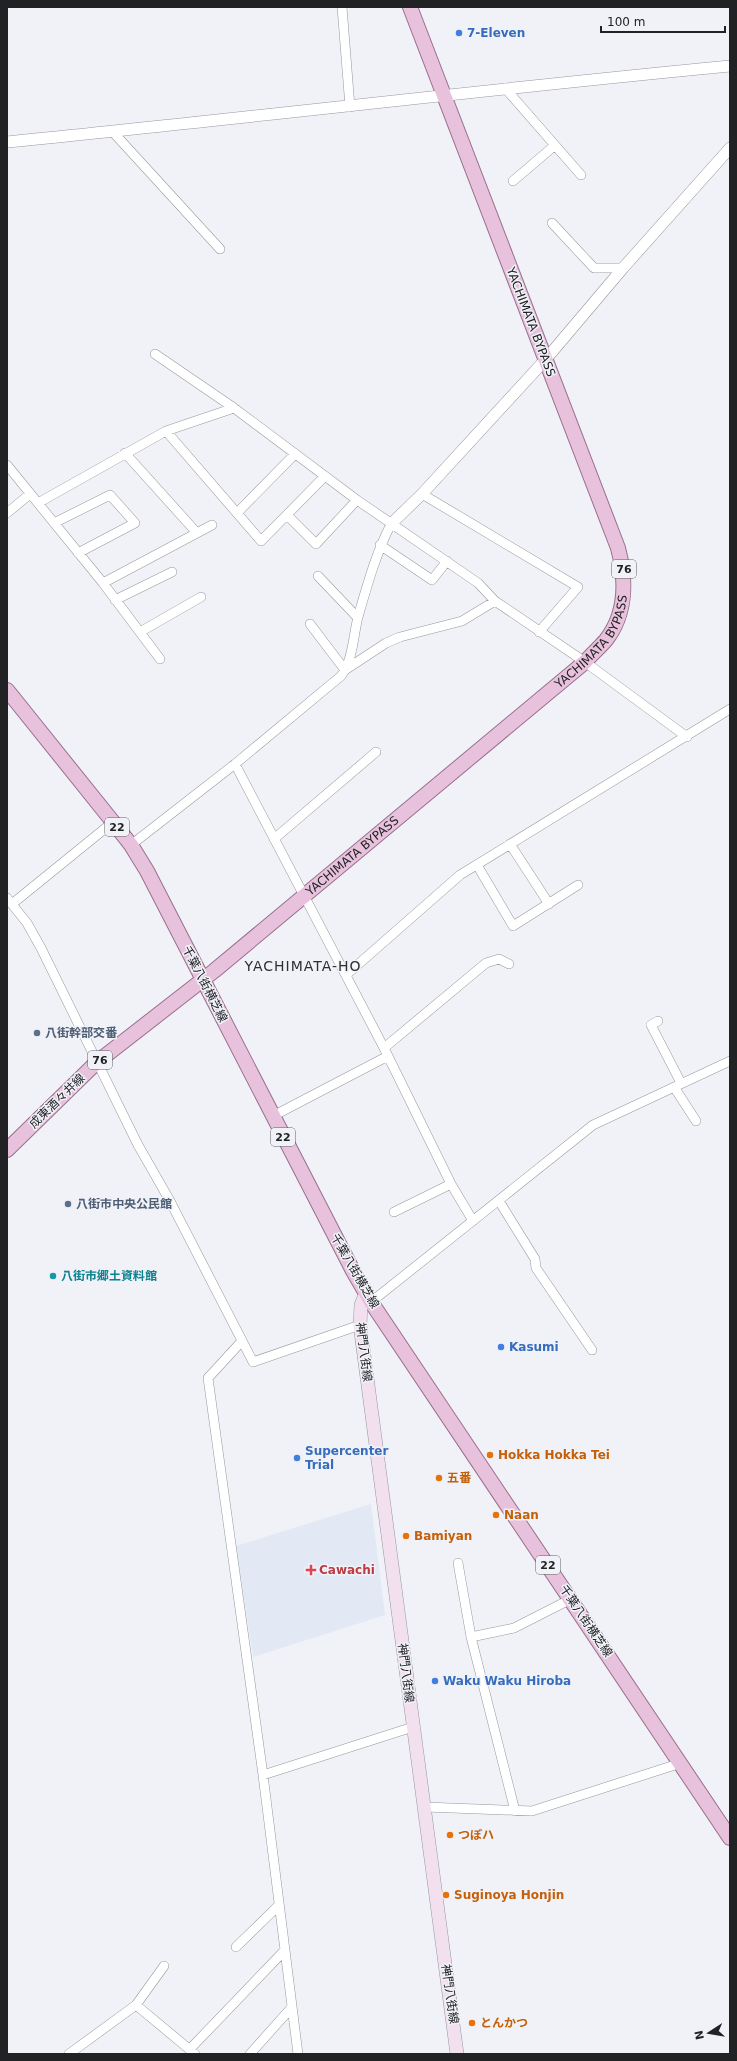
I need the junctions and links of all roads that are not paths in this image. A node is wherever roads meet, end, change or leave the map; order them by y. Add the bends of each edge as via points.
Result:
1 (342, 7) edge
2 (410, 7) edge
3 (730, 66) edge
4 (505, 88) junction
5 (443, 94) junction
6 (350, 107) junction
7 (112, 131) junction
8 (7, 142) edge
9 (554, 146) junction
10 (730, 148) edge
11 (580, 175) dead end
12 (513, 181) dead end
13 (552, 223) dead end
14 (220, 249) dead end
15 (623, 268) junction
16 (155, 354) dead end
17 (546, 359) junction
18 (234, 408) junction
19 (166, 431) junction
20 (125, 453) junction
21 (295, 454) junction
22 (7, 465) edge
23 (325, 476) junction
24 (30, 494) junction
25 (422, 494) junction
26 (357, 500) junction
27 (38, 503) junction
28 (7, 513) edge
29 (237, 513) junction
30 (287, 515) junction
31 (54, 523) junction
32 (391, 524) junction
33 (212, 525) dead end
34 (198, 533) junction
35 (380, 545) junction
36 (78, 553) junction
37 (447, 561) junction
38 (172, 572) dead end
39 (318, 576) dead end
40 (103, 583) junction
41 (201, 597) dead end
42 (115, 600) junction
43 (494, 601) junction
44 (358, 618) junction
45 (310, 624) dead end
46 (140, 632) junction
47 (539, 632) junction
48 (160, 659) dead end
49 (585, 662) junction
50 (345, 670) junction
51 (7, 690) edge
52 (730, 709) edge
53 (687, 737) junction
54 (376, 752) dead end
55 (235, 764) junction
56 (114, 822) junction
57 (274, 839) junction
58 (510, 844) junction
59 (131, 845) junction
60 (477, 865) junction
61 (578, 884) dead end
62 (304, 897) junction
63 (9, 901) edge
64 (549, 904) junction
65 (509, 964) dead end
66 (346, 975) junction
67 (203, 980) junction
68 (658, 1021) dead end
69 (386, 1052) junction
70 (730, 1061) edge
71 (96, 1063) junction
72 (678, 1085) junction
73 (273, 1116) junction
74 (696, 1121) dead end
75 (7, 1150) edge
76 (451, 1184) junction
77 (500, 1201) junction
78 (394, 1212) dead end
79 (473, 1221) junction
80 (368, 1297) junction
81 (360, 1325) junction
82 (242, 1342) junction
83 (592, 1350) dead end
84 (458, 1563) dead end
85 (571, 1599) junction
86 (471, 1637) junction
87 (413, 1727) junction
88 (680, 1764) junction
89 (263, 1775) junction
90 (425, 1807) junction
91 (515, 1811) junction
92 (730, 1838) edge
93 (279, 1905) junction
94 (236, 1947) dead end
95 (285, 1950) junction
96 (164, 1966) dead end
97 (136, 2005) junction
98 (292, 2007) junction
99 (192, 2052) edge
100 (69, 2054) edge
101 (250, 2054) edge
102 (298, 2054) edge
103 (457, 2054) edge

1 - 6 street
2 - 5 main road, YACHIMATA BYPASS / 76
3 - 4 street
4 - 5 street
4 - 9 street
5 - 6 street
5 - 17 main road, YACHIMATA BYPASS / 76
6 - 7 street
7 - 8 street
7 - 14 street
9 - 11 street
9 - 12 street
10 - 15 street
13 - 15 street via 594,268
15 - 17 street
16 - 18 street
17 - 25 street
17 - 49 main road, YACHIMATA BYPASS / 76 via 599,495 624,569 624,588 616,622 607,639
18 - 19 street
18 - 21 street
19 - 20 street
19 - 29 street
20 - 27 street
20 - 34 street
21 - 23 street
21 - 29 street
22 - 24 street
23 - 26 street
23 - 30 street
24 - 27 street
24 - 28 street
25 - 32 street
25 - 47 street via 578,587
26 - 30 street via 316,544
26 - 32 street
27 - 31 street
29 - 30 street via 261,541
31 - 36 street
31 - 36 street via 110,495 135,523
32 - 35 street
32 - 37 street
33 - 34 street
34 - 40 street
35 - 37 street via 432,580
35 - 44 street
36 - 40 street
37 - 43 street via 478,583
38 - 42 street
39 - 44 street
40 - 42 street
41 - 46 street
42 - 46 street
43 - 47 street
43 - 50 street via 462,621 386,643
44 - 50 street
45 - 50 street
46 - 48 street
47 - 49 street
49 - 53 street
49 - 62 main road, YACHIMATA BYPASS / 76
50 - 55 street
51 - 56 main road, 千葉八街横芝線 / 22
52 - 53 street
53 - 58 street
54 - 57 street
55 - 57 street
55 - 59 street
56 - 59 main road, 千葉八街横芝線 / 22
56 - 63 street
57 - 62 street
58 - 60 street
58 - 64 street
59 - 67 main road, 千葉八街横芝線 / 22
60 - 64 street via 513,926
60 - 66 street via 460,875
61 - 64 street
62 - 66 street
62 - 67 main road, YACHIMATA BYPASS / 76
63 - 71 street via 27,922 41,948
65 - 69 street via 499,959 486,963
66 - 69 street
67 - 71 main road, 成東酒々井線 / 76
67 - 73 main road, 千葉八街横芝線 / 22
68 - 72 street via 651,1025
69 - 73 street
69 - 76 street
70 - 72 street
71 - 75 main road, 成東酒々井線 / 76
71 - 82 street
72 - 74 street
72 - 77 street via 593,1125
73 - 80 main road, 千葉八街横芝線 / 22
76 - 78 street
76 - 79 street
77 - 79 street
77 - 83 street via 535,1259 536,1268
79 - 80 street
80 - 81 main road, 神門八街線 via 361,1305
80 - 85 main road, 千葉八街横芝線 / 22
81 - 82 street via 253,1362
81 - 87 main road, 神門八街線
82 - 89 street via 208,1378
84 - 86 street
85 - 86 street via 514,1628
85 - 88 main road, 千葉八街横芝線 / 22
86 - 91 street
87 - 89 street
87 - 90 main road, 神門八街線
88 - 91 street via 532,1811
88 - 92 main road, 千葉八街横芝線 / 22
89 - 93 street
90 - 91 street
90 - 103 main road, 神門八街線
93 - 94 street
93 - 95 street
95 - 98 street
95 - 99 street
96 - 97 street
97 - 99 street
97 - 100 street
98 - 101 street
98 - 102 street

